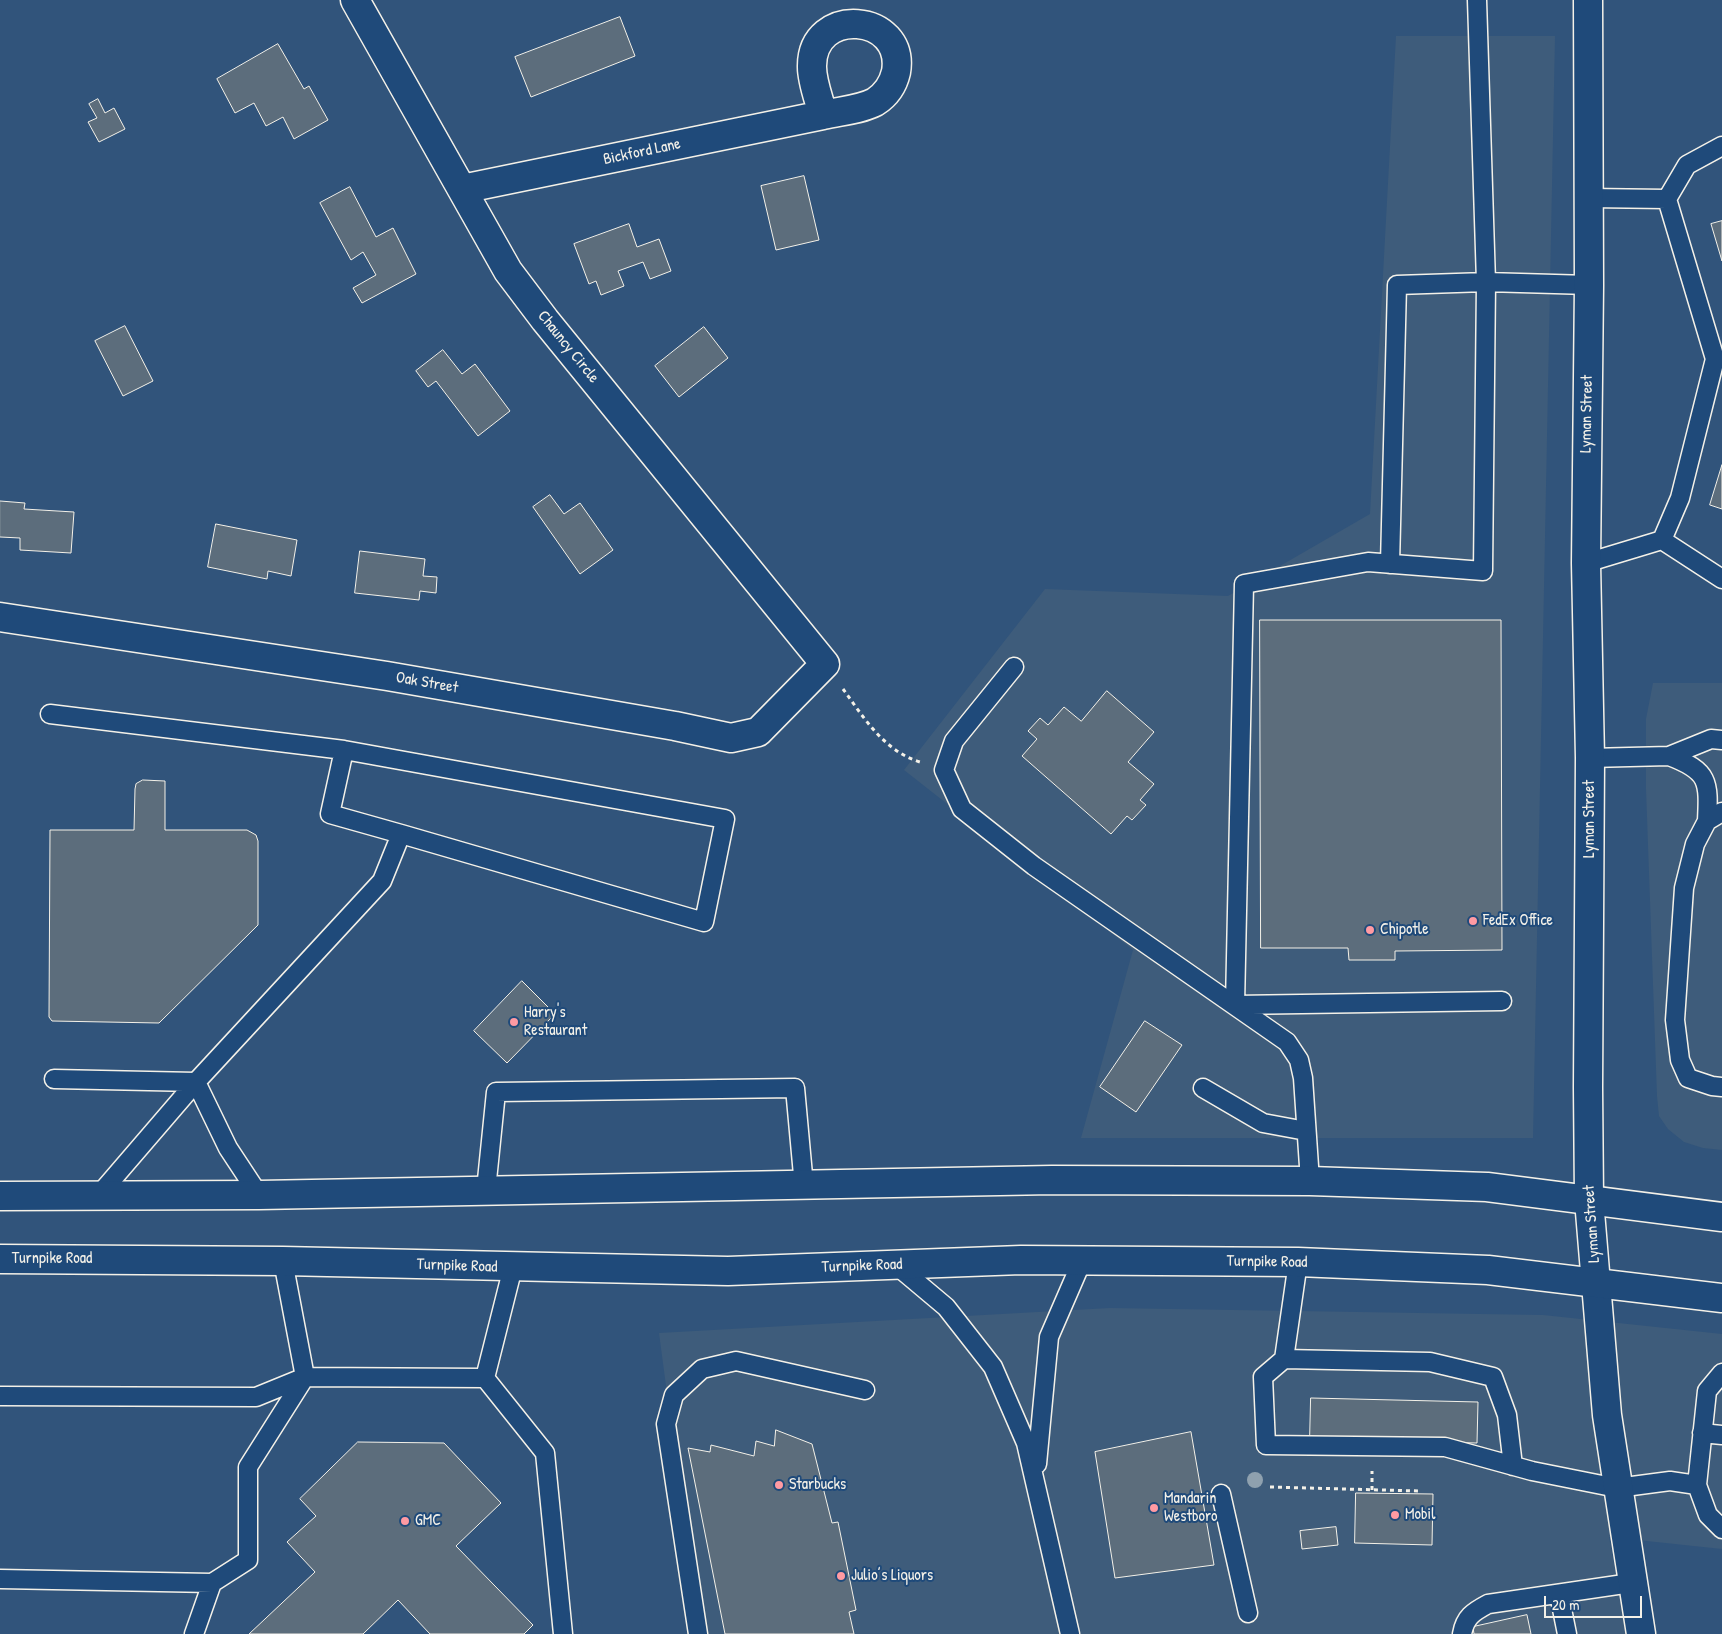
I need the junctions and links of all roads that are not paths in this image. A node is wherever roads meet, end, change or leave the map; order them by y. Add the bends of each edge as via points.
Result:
1 (355, 0) edge
2 (1477, 0) edge
3 (1588, 0) edge
4 (823, 115) dead end
5 (1722, 146) edge
6 (462, 189) junction
7 (1588, 198) junction
8 (1667, 199) junction
9 (1486, 282) junction
10 (1589, 286) junction
11 (1662, 540) junction
12 (1586, 563) junction
13 (1390, 564) junction
14 (1722, 579) edge
15 (0, 617) edge
16 (825, 664) joint
17 (1014, 667) dead end
18 (50, 714) dead end
19 (1716, 740) edge
20 (344, 750) junction
21 (1669, 756) junction
22 (1590, 758) junction
23 (1715, 816) edge
24 (401, 834) junction
25 (1502, 1001) dead end
26 (1235, 1005) junction
27 (54, 1079) dead end
28 (196, 1082) junction
29 (1722, 1087) edge
30 (1203, 1088) dead end
31 (1306, 1131) junction
32 (1310, 1181) junction
33 (804, 1186) junction
34 (486, 1190) junction
35 (258, 1195) junction
36 (0, 1196) edge
37 (98, 1196) junction
38 (1589, 1200) junction
39 (1722, 1217) edge
40 (0, 1259) edge
41 (283, 1261) junction
42 (1082, 1262) junction
43 (1298, 1262) junction
44 (896, 1265) junction
45 (512, 1267) junction
46 (1596, 1282) junction
47 (1722, 1298) edge
48 (1284, 1359) junction
49 (1722, 1373) edge
50 (305, 1377) junction
51 (485, 1378) junction
52 (865, 1390) dead end
53 (0, 1396) edge
54 (1702, 1433) junction
55 (1722, 1435) edge
56 (1513, 1466) junction
57 (1035, 1482) junction
58 (1697, 1484) junction
59 (1617, 1488) junction
60 (1222, 1494) dead end
61 (1722, 1529) edge
62 (0, 1579) edge
63 (1632, 1582) junction
64 (212, 1583) junction
65 (1558, 1594) junction
66 (1248, 1613) dead end
67 (194, 1634) edge
68 (563, 1634) edge
69 (698, 1634) edge
70 (1070, 1634) edge
71 (1462, 1634) edge
72 (1567, 1634) edge
73 (1641, 1634) edge

1 - 6 main road, Chauncy Circle
2 - 9 lane
3 - 7 main road, Lyman Street
4 - 6 main road, Bickford Lane
5 - 8 lane via 1688,165
6 - 16 main road, Chauncy Circle via 508,271 545,320
7 - 8 lane
7 - 10 main road, Lyman Street
8 - 11 lane via 1715,359 1680,498
9 - 10 lane
9 - 13 lane via 1397,284
9 - 13 lane via 1483,570
10 - 12 main road, Lyman Street
11 - 12 lane
11 - 14 lane
12 - 22 main road, Lyman Street
13 - 26 lane via 1368,562 1244,584
15 - 16 main road, Oak Street via 387,676 731,738 758,732
17 - 26 lane via 954,741 944,770 962,809 1034,866
18 - 20 lane
19 - 21 lane
20 - 24 lane via 330,814
20 - 24 lane via 725,819 704,922
21 - 22 lane
21 - 23 lane via 1691,764 1705,779
22 - 38 main road, Lyman Street
23 - 29 lane via 1695,844 1684,888 1676,1036 1680,1060 1688,1078
24 - 28 lane via 382,881
25 - 26 lane
26 - 31 lane via 1287,1042 1299,1060
27 - 28 lane
28 - 35 lane via 228,1148
28 - 37 lane
30 - 31 lane via 1263,1123
31 - 32 lane
32 - 33 main road via 1052,1180
32 - 38 main road via 1487,1187
33 - 34 main road
33 - 34 lane via 795,1088 496,1092
34 - 35 main road
35 - 37 main road
36 - 37 main road
38 - 39 main road
38 - 46 main road, Lyman Street
40 - 41 main road, Turnpike Road
41 - 45 main road, Turnpike Road
41 - 50 lane
42 - 43 main road, Turnpike Road
42 - 44 main road, Turnpike Road via 1022,1260
42 - 57 lane via 1049,1337
43 - 46 main road, Turnpike Road via 1488,1270
43 - 48 lane
44 - 45 main road, Turnpike Road via 728,1271
44 - 57 lane via 946,1307 993,1367 1026,1443
45 - 51 lane
46 - 47 main road, Turnpike Road
46 - 59 main road, Lyman Street via 1604,1387
48 - 56 lane via 1430,1362 1493,1377 1507,1415
48 - 56 lane via 1263,1377 1266,1445 1445,1447
49 - 54 lane via 1707,1391
50 - 51 lane
50 - 53 lane via 256,1397
50 - 64 lane via 248,1467 248,1560
51 - 68 lane via 545,1453
52 - 69 lane via 736,1361 702,1369 674,1395 666,1424
54 - 55 lane
54 - 58 lane
56 - 59 lane
57 - 70 lane
58 - 59 lane via 1670,1481
58 - 61 lane via 1708,1515
59 - 63 main road, Lyman Street
60 - 66 lane
62 - 64 lane
63 - 65 lane
63 - 73 main road, Lyman Street
64 - 67 lane
65 - 71 lane via 1488,1604 1465,1621
65 - 72 lane

